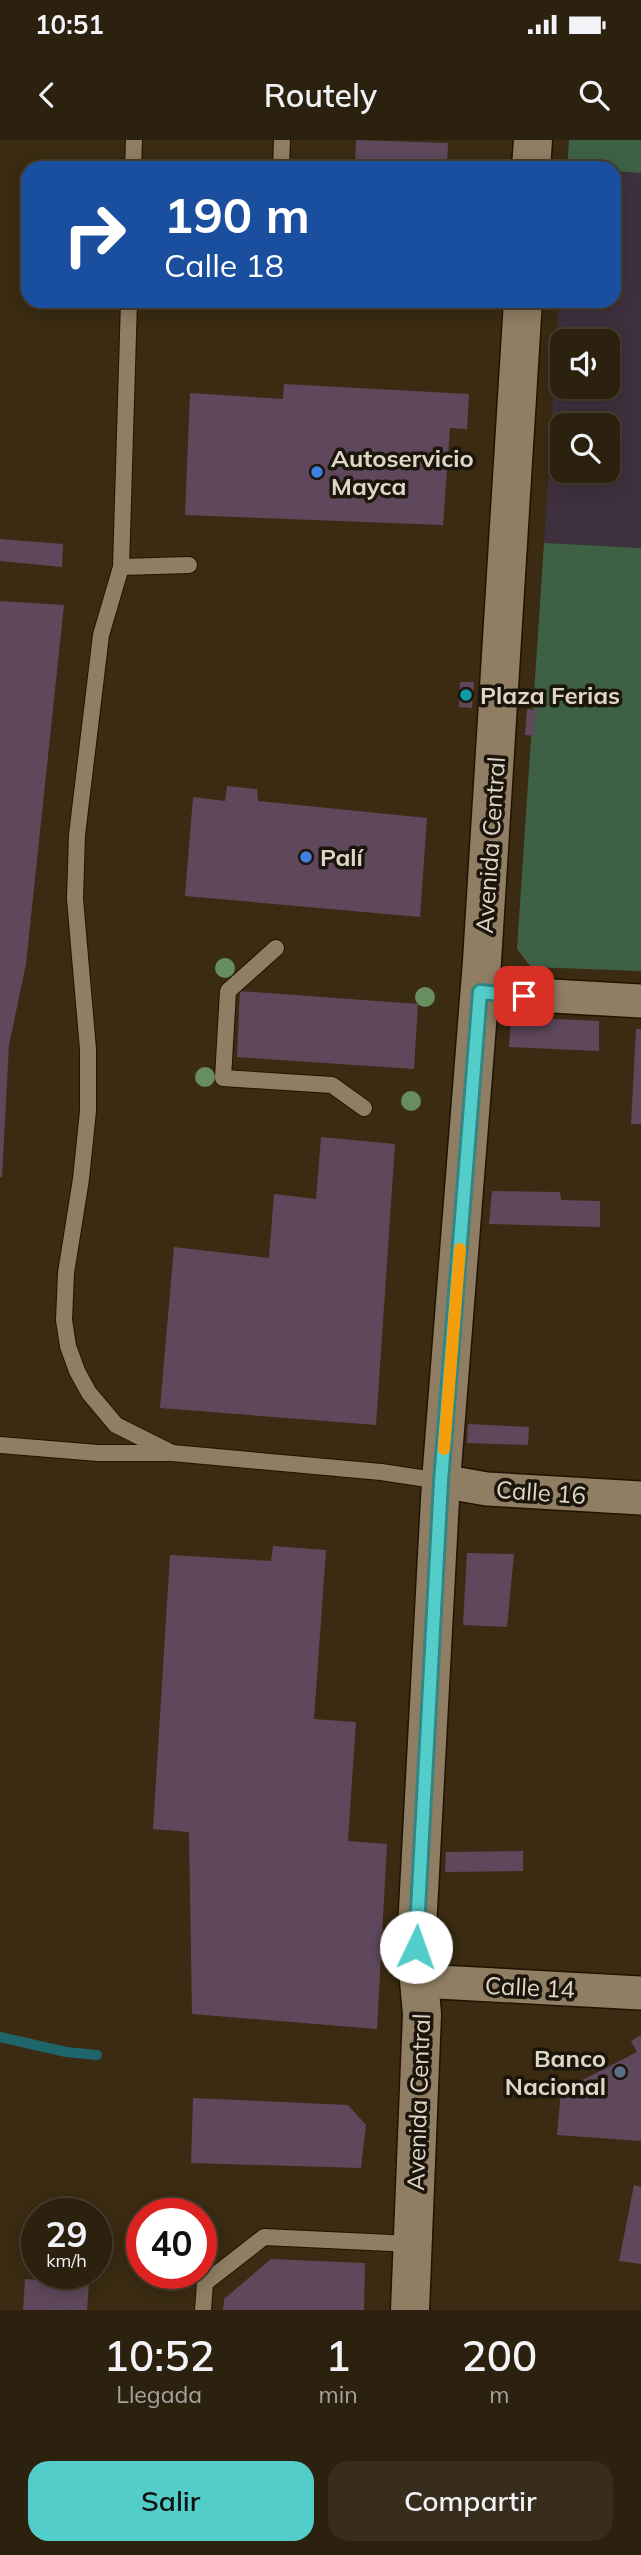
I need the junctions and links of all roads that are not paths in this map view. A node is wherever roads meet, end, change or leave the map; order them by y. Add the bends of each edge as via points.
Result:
1 (134, 140) edge
2 (282, 140) edge
3 (533, 140) edge
4 (133, 161) edge
5 (281, 161) edge
6 (532, 161) edge
7 (129, 308) edge
8 (523, 308) edge
9 (189, 565) dead end
10 (121, 567) junction
11 (276, 948) dead end
12 (480, 992) junction
13 (641, 1001) edge
14 (364, 1108) dead end
15 (0, 1445) edge
16 (172, 1453) junction
17 (441, 1481) junction
18 (641, 1498) edge
19 (420, 1980) junction
20 (641, 1993) edge
21 (412, 2245) junction
22 (203, 2310) edge
23 (410, 2310) edge

1 - 4 lane
2 - 5 lane
3 - 6 street
7 - 10 lane
8 - 12 street, Avenida Central
9 - 10 lane
10 - 16 lane via 101,635 77,835 75,899 88,1049 88,1111 64,1320 76,1371 89,1393 116,1425
11 - 14 lane via 228,991 223,1079 332,1085
12 - 13 street
12 - 17 street, Avenida Central
15 - 16 lane
16 - 17 lane
17 - 18 street, Calle 16 via 487,1489
17 - 19 street, Avenida Central via 416,1947
19 - 20 street, Calle 14
19 - 21 street, Avenida Central
21 - 22 lane via 264,2237 205,2283
21 - 23 street, Avenida Central

